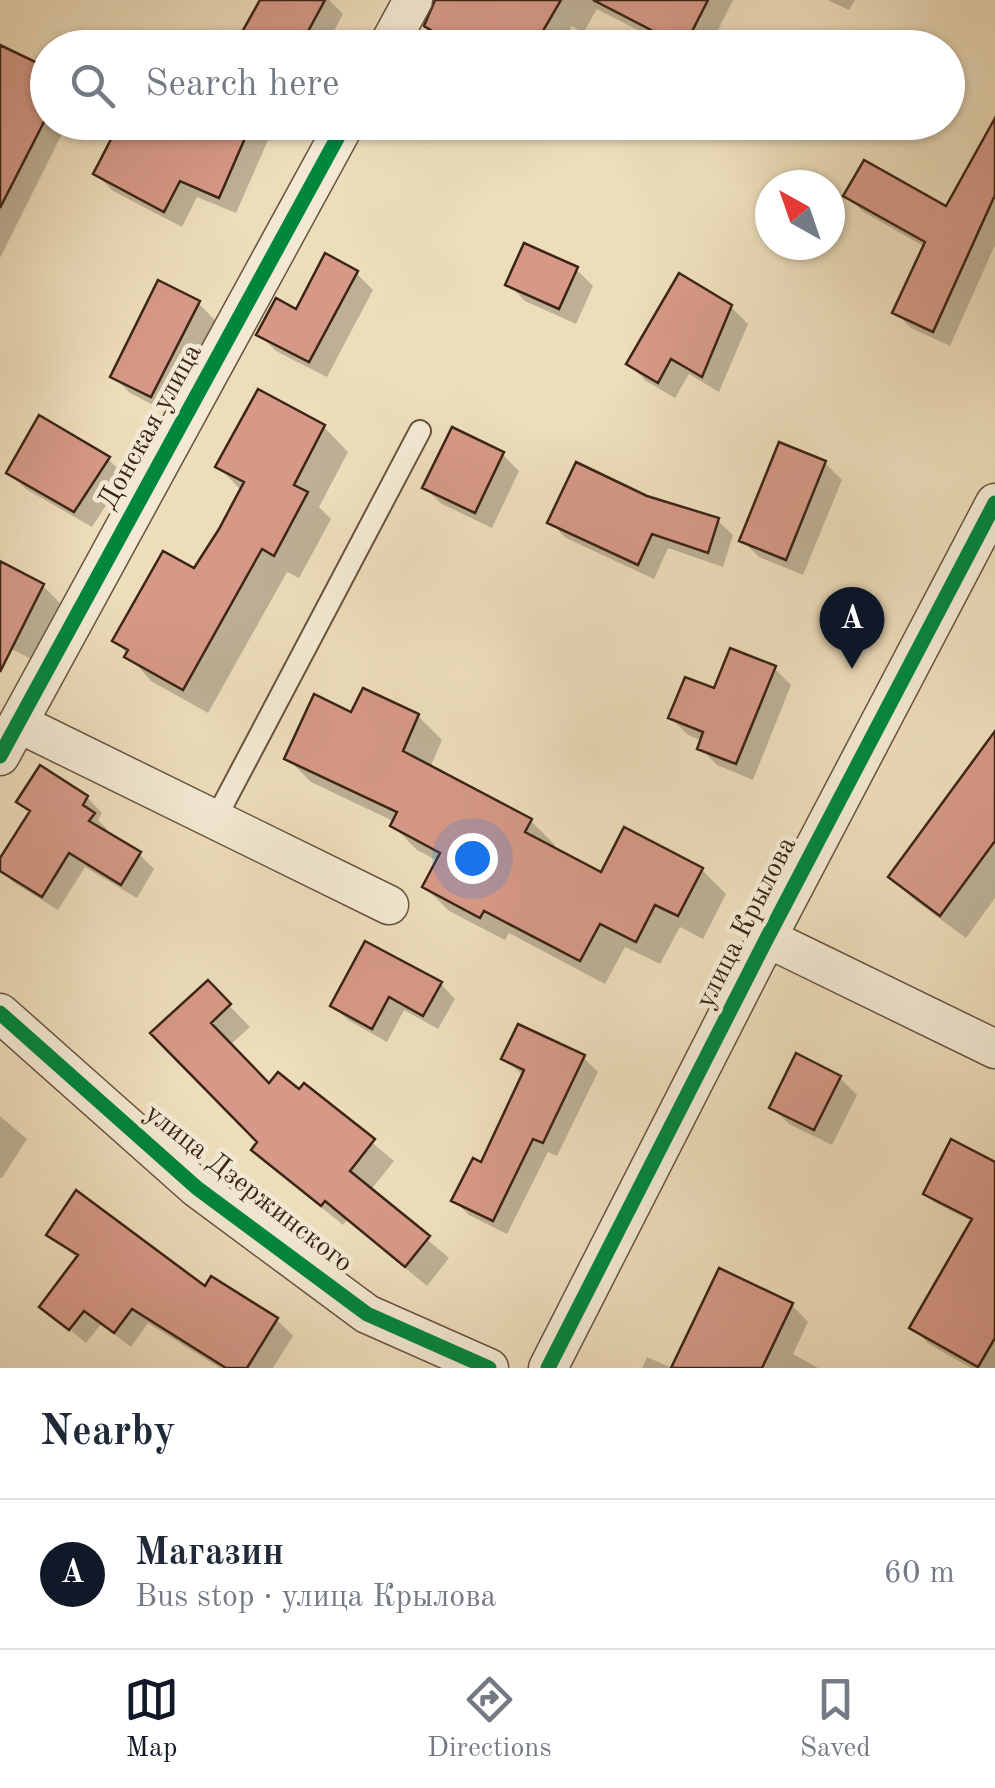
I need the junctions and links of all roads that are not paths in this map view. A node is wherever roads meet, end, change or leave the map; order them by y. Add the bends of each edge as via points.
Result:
1 (413, 0) edge
2 (397, 30) edge
3 (336, 140) edge
4 (420, 431) dead end
5 (995, 502) edge
6 (18, 723) junction
7 (0, 756) edge
8 (216, 818) junction
9 (389, 905) dead end
10 (767, 938) junction
11 (0, 1013) edge
12 (995, 1049) edge
13 (489, 1368) edge
14 (548, 1368) edge

1 - 2 street
3 - 6 street, Донская улица
4 - 8 lane
5 - 10 street, улица Крылова
6 - 7 street, Донская улица
6 - 8 street
8 - 9 street
10 - 12 street
10 - 14 street, улица Крылова
11 - 13 street, улица Дзержинского via 197,1188 367,1314

